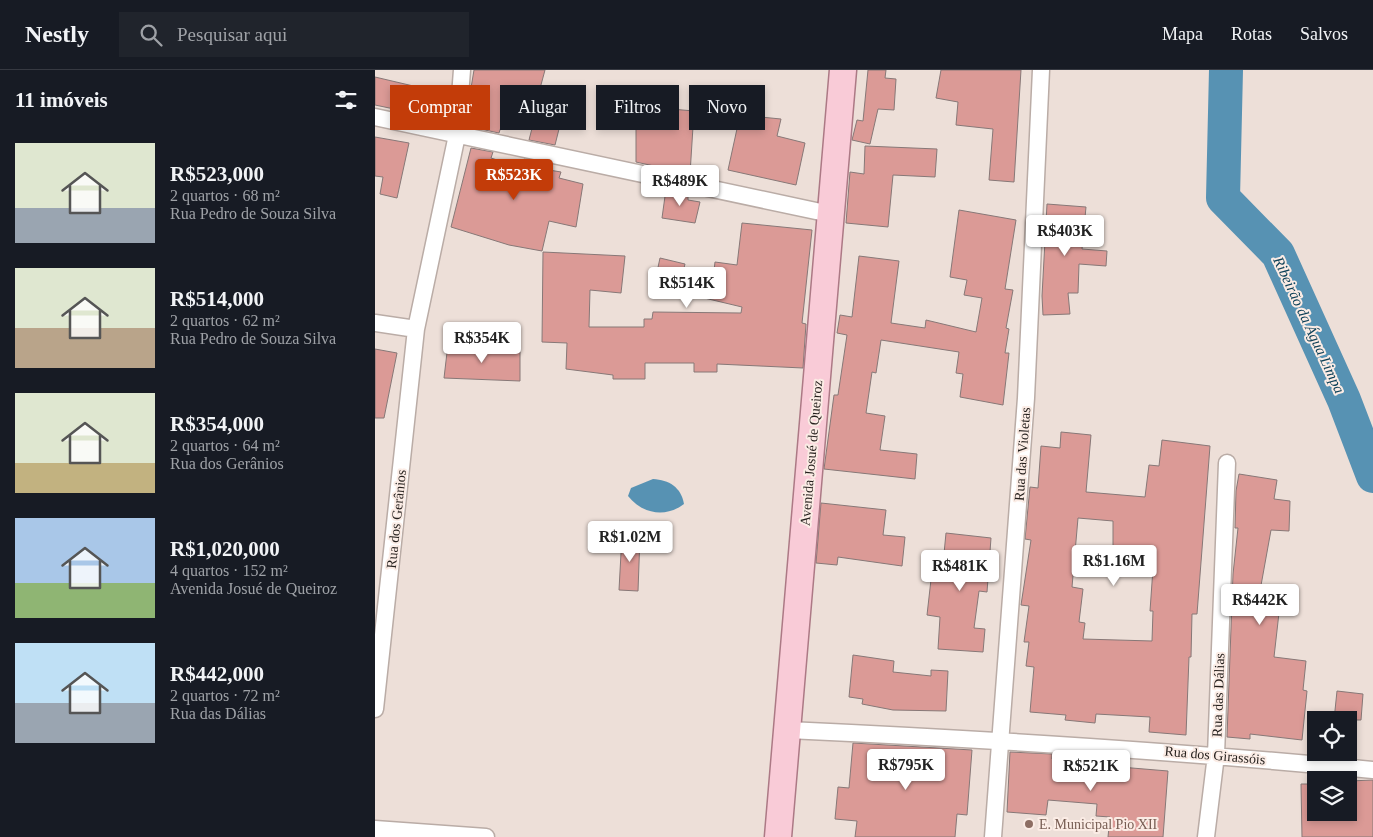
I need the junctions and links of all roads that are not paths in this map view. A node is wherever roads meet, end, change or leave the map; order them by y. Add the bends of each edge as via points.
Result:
1 (462, 70) edge
2 (843, 70) edge
3 (1041, 70) edge
4 (375, 117) edge
5 (457, 135) junction
6 (830, 214) junction
7 (375, 323) edge
8 (417, 329) junction
9 (1227, 463) dead end
10 (375, 709) edge
11 (788, 730) junction
12 (1002, 740) junction
13 (1216, 755) junction
14 (1373, 770) edge
15 (375, 829) edge
16 (486, 837) edge
17 (778, 837) edge
18 (993, 837) edge
19 (1206, 837) edge

1 - 5 street, Rua dos Gerânios
2 - 6 main road, Avenida Josué de Queiroz
3 - 12 street, Rua das Violetas via 1026,398
4 - 5 street
5 - 6 street
5 - 8 street, Rua dos Gerânios
6 - 11 main road, Avenida Josué de Queiroz
7 - 8 street
8 - 10 street, Rua dos Gerânios
9 - 13 street, Rua das Dálias
11 - 12 street, Rua dos Girassóis
11 - 17 main road, Avenida Josué de Queiroz
12 - 13 street, Rua dos Girassóis
12 - 18 street, Rua das Violetas
13 - 14 street, Rua dos Girassóis
13 - 19 street, Rua das Dálias
15 - 16 street

